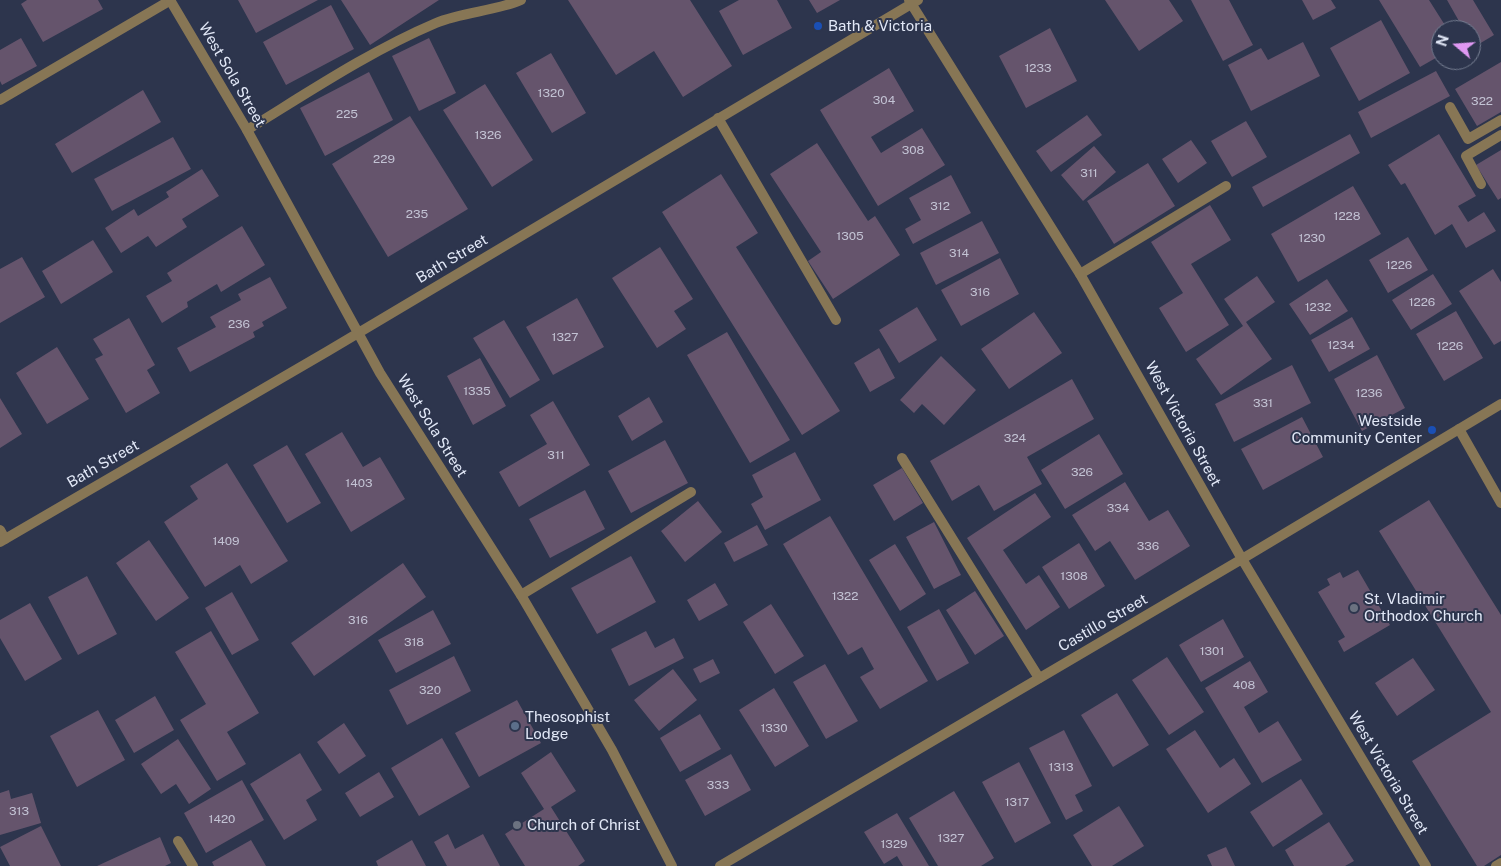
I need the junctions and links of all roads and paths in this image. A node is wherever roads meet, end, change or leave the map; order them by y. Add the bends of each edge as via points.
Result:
1 (171, 0) edge
2 (521, 0) edge
3 (913, 1) edge
4 (0, 100) edge
5 (1450, 107) dead end
6 (718, 118) junction
7 (1501, 120) edge
8 (247, 130) junction
9 (1501, 135) edge
10 (1481, 184) dead end
11 (1226, 186) dead end
12 (1080, 274) junction
13 (836, 320) dead end
14 (358, 332) junction
15 (1501, 404) edge
16 (1459, 429) junction
17 (902, 458) dead end
18 (691, 492) dead end
19 (1501, 503) edge
20 (2, 537) edge
21 (1242, 559) junction
22 (521, 595) junction
23 (1039, 678) junction
24 (178, 841) dead end
25 (1501, 863) edge
26 (193, 866) edge
27 (672, 866) edge
28 (720, 866) edge
29 (1426, 866) edge
30 (1496, 866) edge

1 - 4 street
1 - 8 street, West Sola Street
2 - 8 street via 437,22 350,67
3 - 6 street, Bath Street
3 - 12 street, West Victoria Street
5 - 7 street via 1468,139
6 - 13 street
6 - 14 street, Bath Street
8 - 14 street, West Sola Street
9 - 10 street via 1466,156
11 - 12 street
12 - 21 street, West Victoria Street
14 - 20 street, Bath Street
14 - 22 street, West Sola Street via 380,373
15 - 16 street, Castillo Street
16 - 19 street
16 - 21 street, Castillo Street
17 - 23 street
18 - 22 street
21 - 23 street, Castillo Street
21 - 29 street, West Victoria Street
22 - 27 street, West Sola Street via 612,750
23 - 28 street, Castillo Street
24 - 26 street
25 - 30 street

